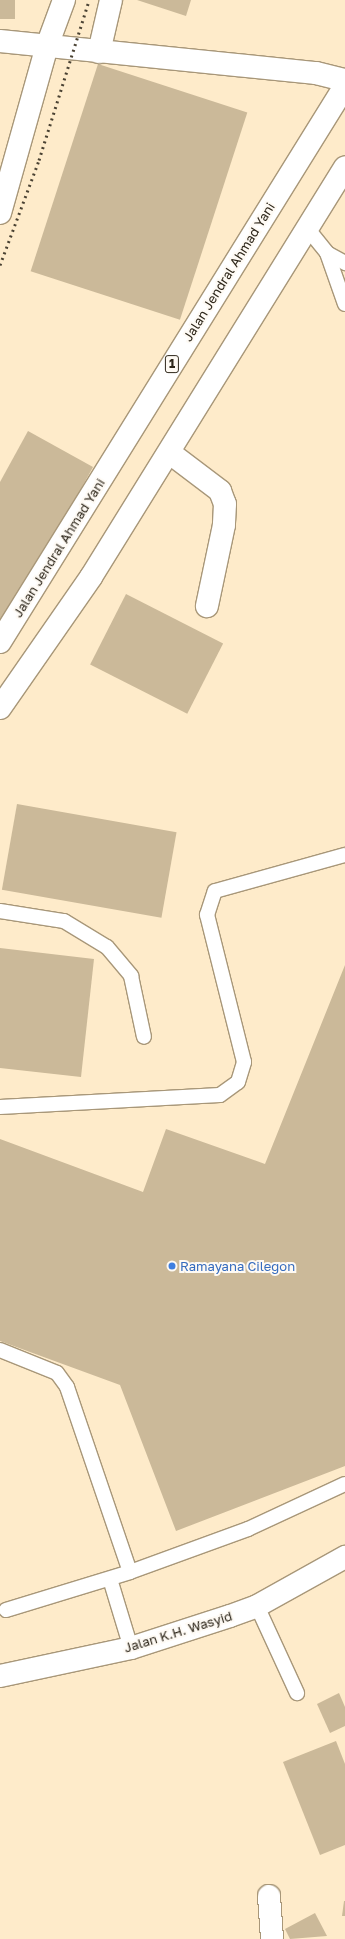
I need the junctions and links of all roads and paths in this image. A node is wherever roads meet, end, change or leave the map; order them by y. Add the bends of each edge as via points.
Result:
1 (64, 0) edge
2 (111, 0) edge
3 (0, 41) edge
4 (47, 46) junction
5 (99, 52) junction
6 (345, 80) edge
7 (345, 86) edge
8 (345, 167) edge
9 (0, 213) edge
10 (307, 228) junction
11 (327, 253) junction
12 (345, 263) edge
13 (345, 304) edge
14 (170, 453) junction
15 (207, 606) dead end
16 (0, 642) edge
17 (0, 708) edge
18 (345, 855) edge
19 (0, 911) edge
20 (144, 1037) dead end
21 (0, 1107) edge
22 (0, 1350) edge
23 (345, 1484) edge
24 (345, 1557) edge
25 (130, 1572) junction
26 (110, 1579) junction
27 (257, 1606) junction
28 (6, 1610) dead end
29 (131, 1648) junction
30 (0, 1676) edge
31 (297, 1693) dead end
32 (269, 1896) dead end
33 (272, 1939) edge

1 - 4 main road
2 - 5 main road
3 - 4 main road
4 - 5 main road
4 - 9 main road
5 - 6 main road via 316,73
7 - 16 main road, Jalan Jendral Ahmad Yani / 1
8 - 10 main road
10 - 11 lane
10 - 14 main road
11 - 12 lane
11 - 13 lane
14 - 15 main road via 220,491 225,504 224,525
14 - 17 main road via 91,577
18 - 21 lane via 214,891 207,915 244,1062 238,1082 220,1095
19 - 20 lane via 64,921 107,946 131,976
22 - 25 lane via 57,1373 68,1387
23 - 25 lane via 248,1529
24 - 27 main road, Jalan K.H. Wasyid
25 - 26 lane
26 - 28 lane
26 - 29 lane
27 - 29 main road, Jalan K.H. Wasyid
27 - 31 lane
29 - 30 main road, Jalan K.H. Wasyid
32 - 33 main road

